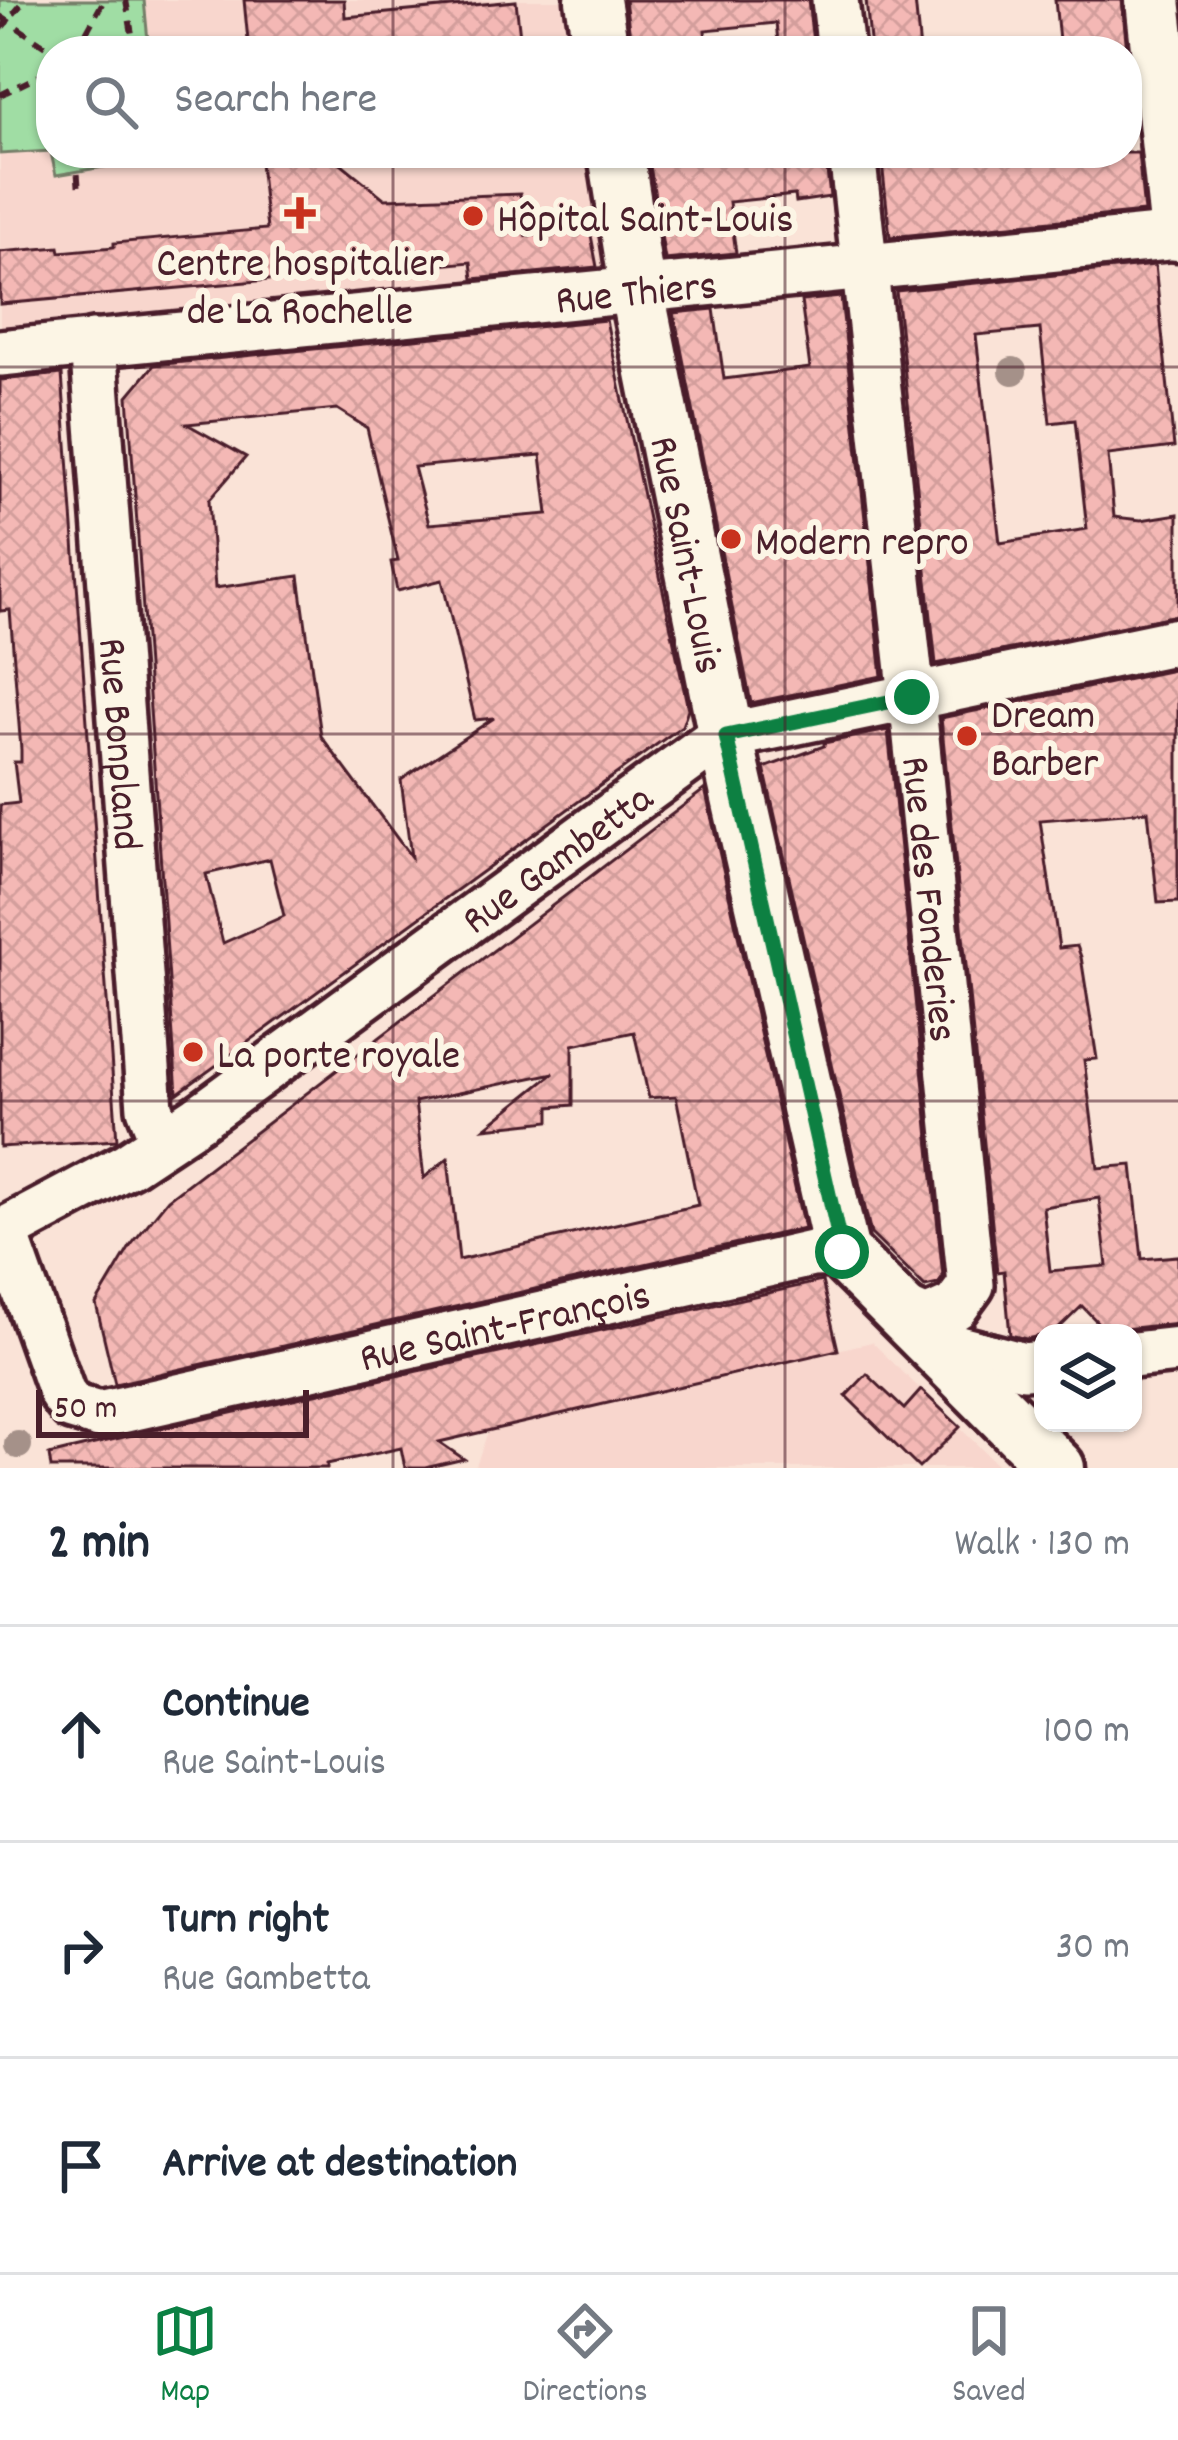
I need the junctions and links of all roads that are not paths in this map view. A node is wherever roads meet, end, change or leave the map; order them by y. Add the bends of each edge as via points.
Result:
1 (593, 0) edge
2 (835, 0) edge
3 (1153, 0) edge
4 (599, 36) edge
5 (839, 36) edge
6 (618, 168) edge
7 (854, 168) edge
8 (1178, 234) edge
9 (865, 267) junction
10 (638, 290) junction
11 (93, 343) junction
12 (0, 353) edge
13 (1178, 641) edge
14 (912, 697) junction
15 (726, 736) junction
16 (163, 1141) junction
17 (2, 1232) edge
18 (842, 1252) junction
19 (914, 1324) junction
20 (1178, 1350) edge
21 (1142, 1353) edge
22 (1034, 1365) edge
23 (1057, 1468) edge

1 - 4 street
2 - 5 street
3 - 8 street
6 - 10 street, Rue Saint-Louis
7 - 9 street, Rue des Fonderies
8 - 9 street, Rue Thiers
9 - 10 street, Rue Thiers
9 - 14 street, Rue des Fonderies
10 - 11 street, Rue Thiers
10 - 15 street, Rue Saint-Louis
11 - 12 street, Rue Thiers
11 - 16 street, Rue Bonpland via 150,1108
13 - 14 street, Rue Gambetta
14 - 15 street, Rue Gambetta
14 - 19 street, Rue des Fonderies via 971,1285 955,1306
15 - 16 street, Rue Gambetta
15 - 18 street, Rue Saint-Louis
16 - 17 street, Rue Gambetta
17 - 18 street, Rue Saint-François via 62,1394 72,1407 99,1414
18 - 19 street
19 - 22 street
19 - 23 street
20 - 21 street

